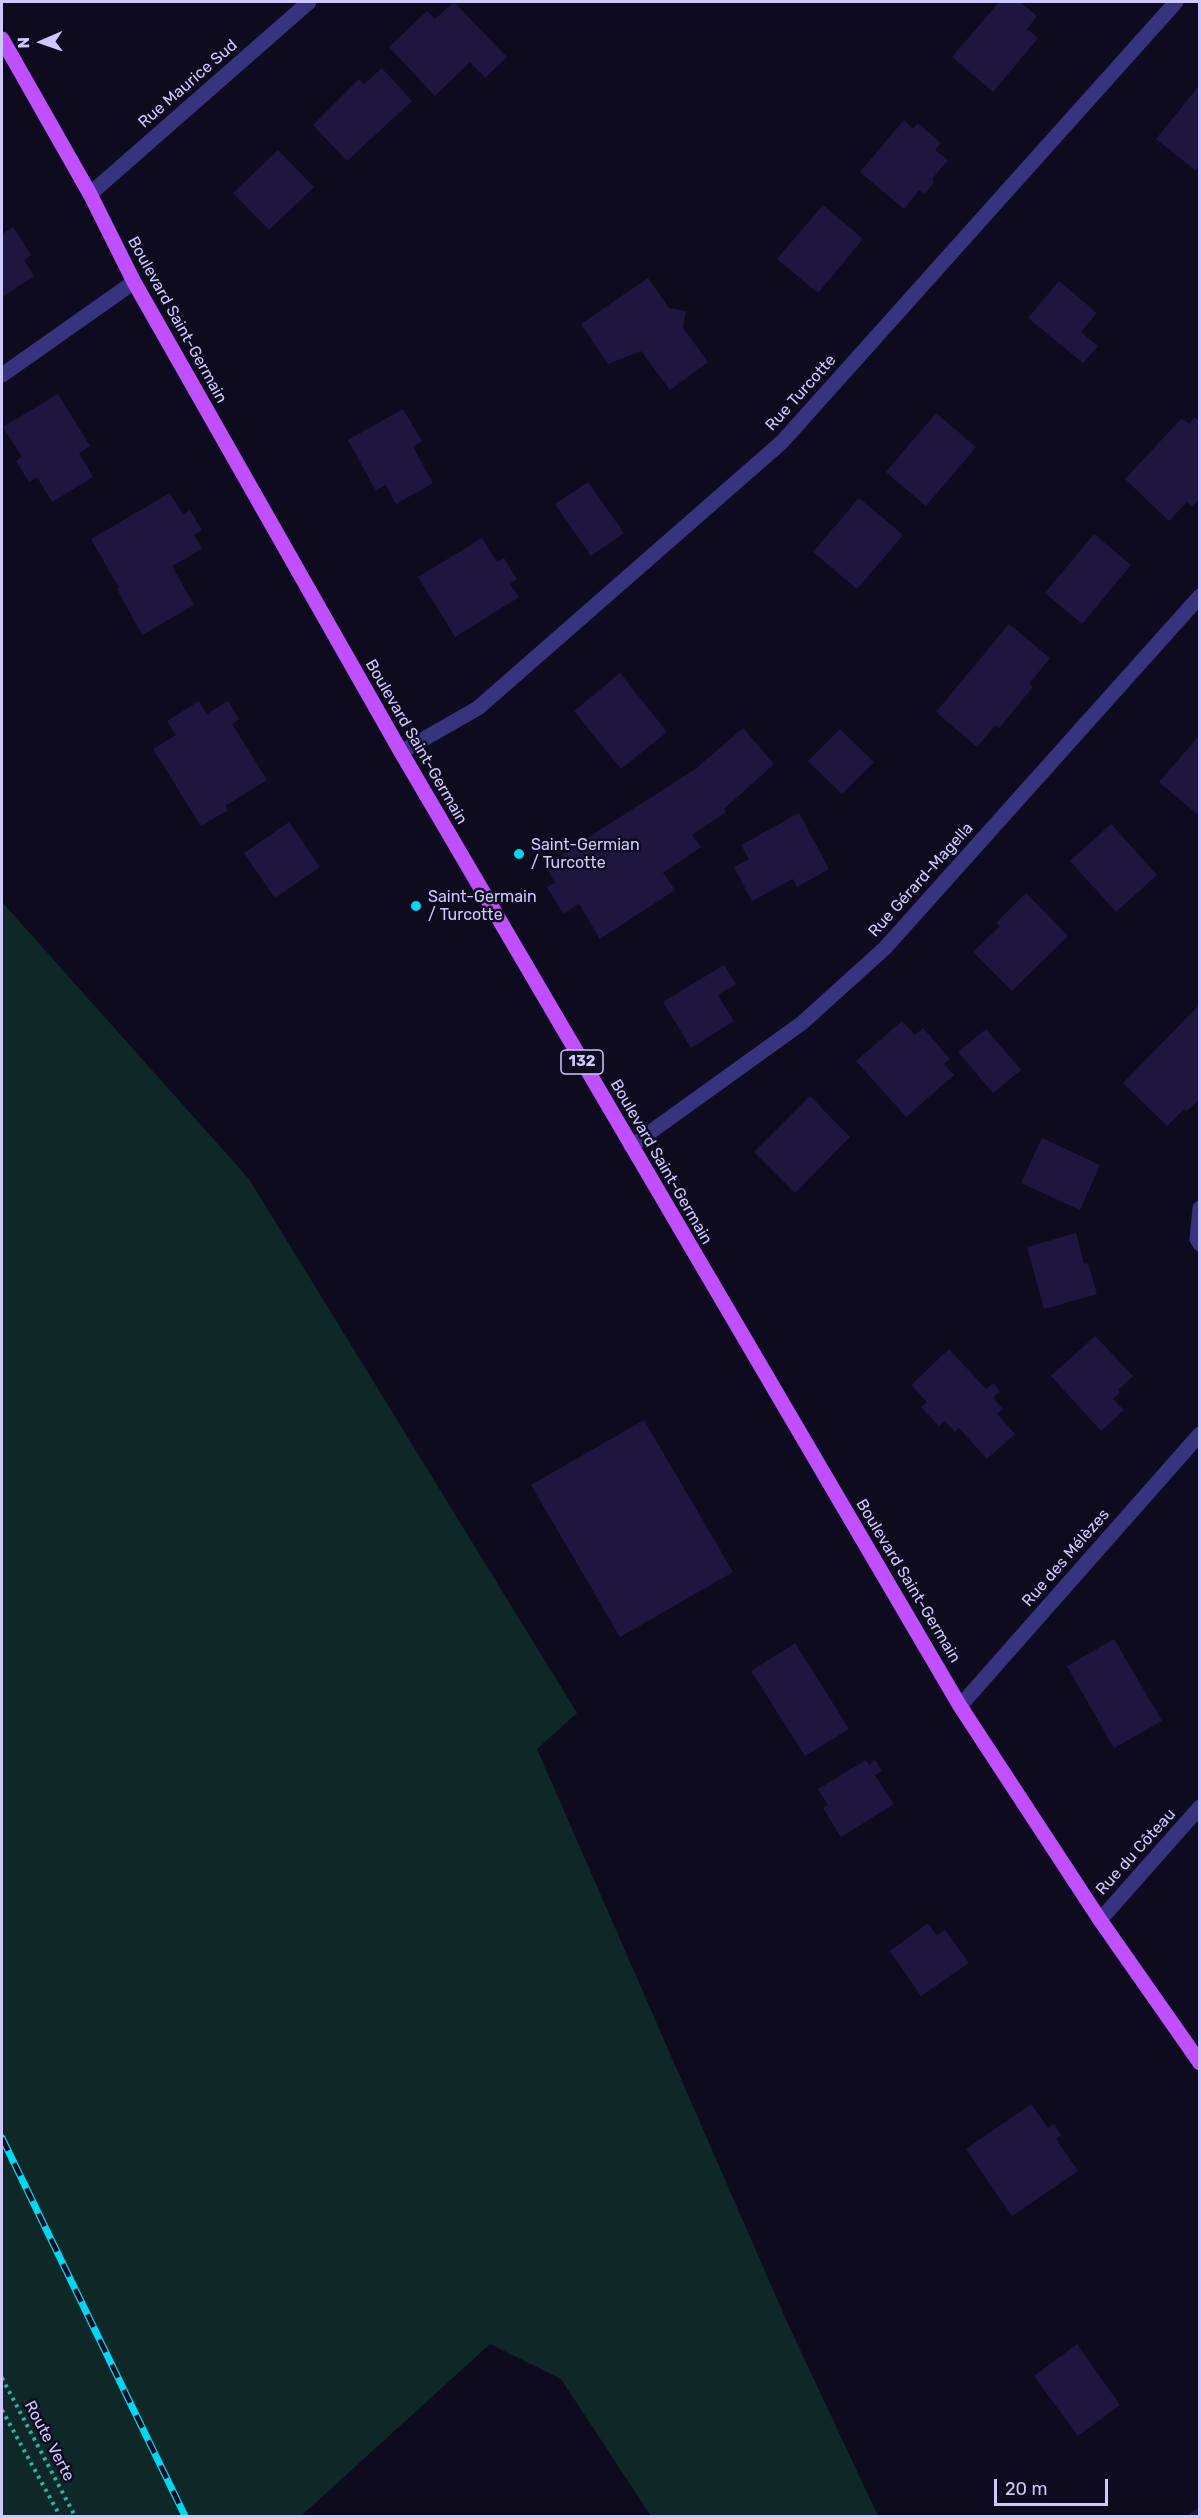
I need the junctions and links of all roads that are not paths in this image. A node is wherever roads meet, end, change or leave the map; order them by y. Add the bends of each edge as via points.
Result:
1 (309, 2) edge
2 (1176, 2) edge
3 (2, 39) edge
4 (90, 194) junction
5 (134, 282) junction
6 (2, 375) edge
7 (1200, 596) edge
8 (400, 752) junction
9 (631, 1146) junction
10 (1200, 1208) edge
11 (1200, 1244) edge
12 (1200, 1434) edge
13 (960, 1706) junction
14 (1200, 1807) edge
15 (1100, 1920) junction
16 (1200, 2063) edge

1 - 4 street, Rue Maurice Sud
2 - 8 street, Rue Turcotte via 782,442 478,708
3 - 4 main road, Boulevard Saint-Germain / 132
4 - 5 main road, Boulevard Saint-Germain / 132
5 - 6 street
5 - 8 main road, Boulevard Saint-Germain / 132
7 - 9 street, Rue Gérard-Magella via 885,948 802,1023
8 - 9 main road, Boulevard Saint-Germain / 132
9 - 13 main road, Boulevard Saint-Germain / 132
10 - 11 street
12 - 13 street, Rue des Mélèzes
13 - 15 main road, Boulevard Saint-Germain / 132
14 - 15 street, Rue du Côteau
15 - 16 main road, Boulevard Saint-Germain / 132

